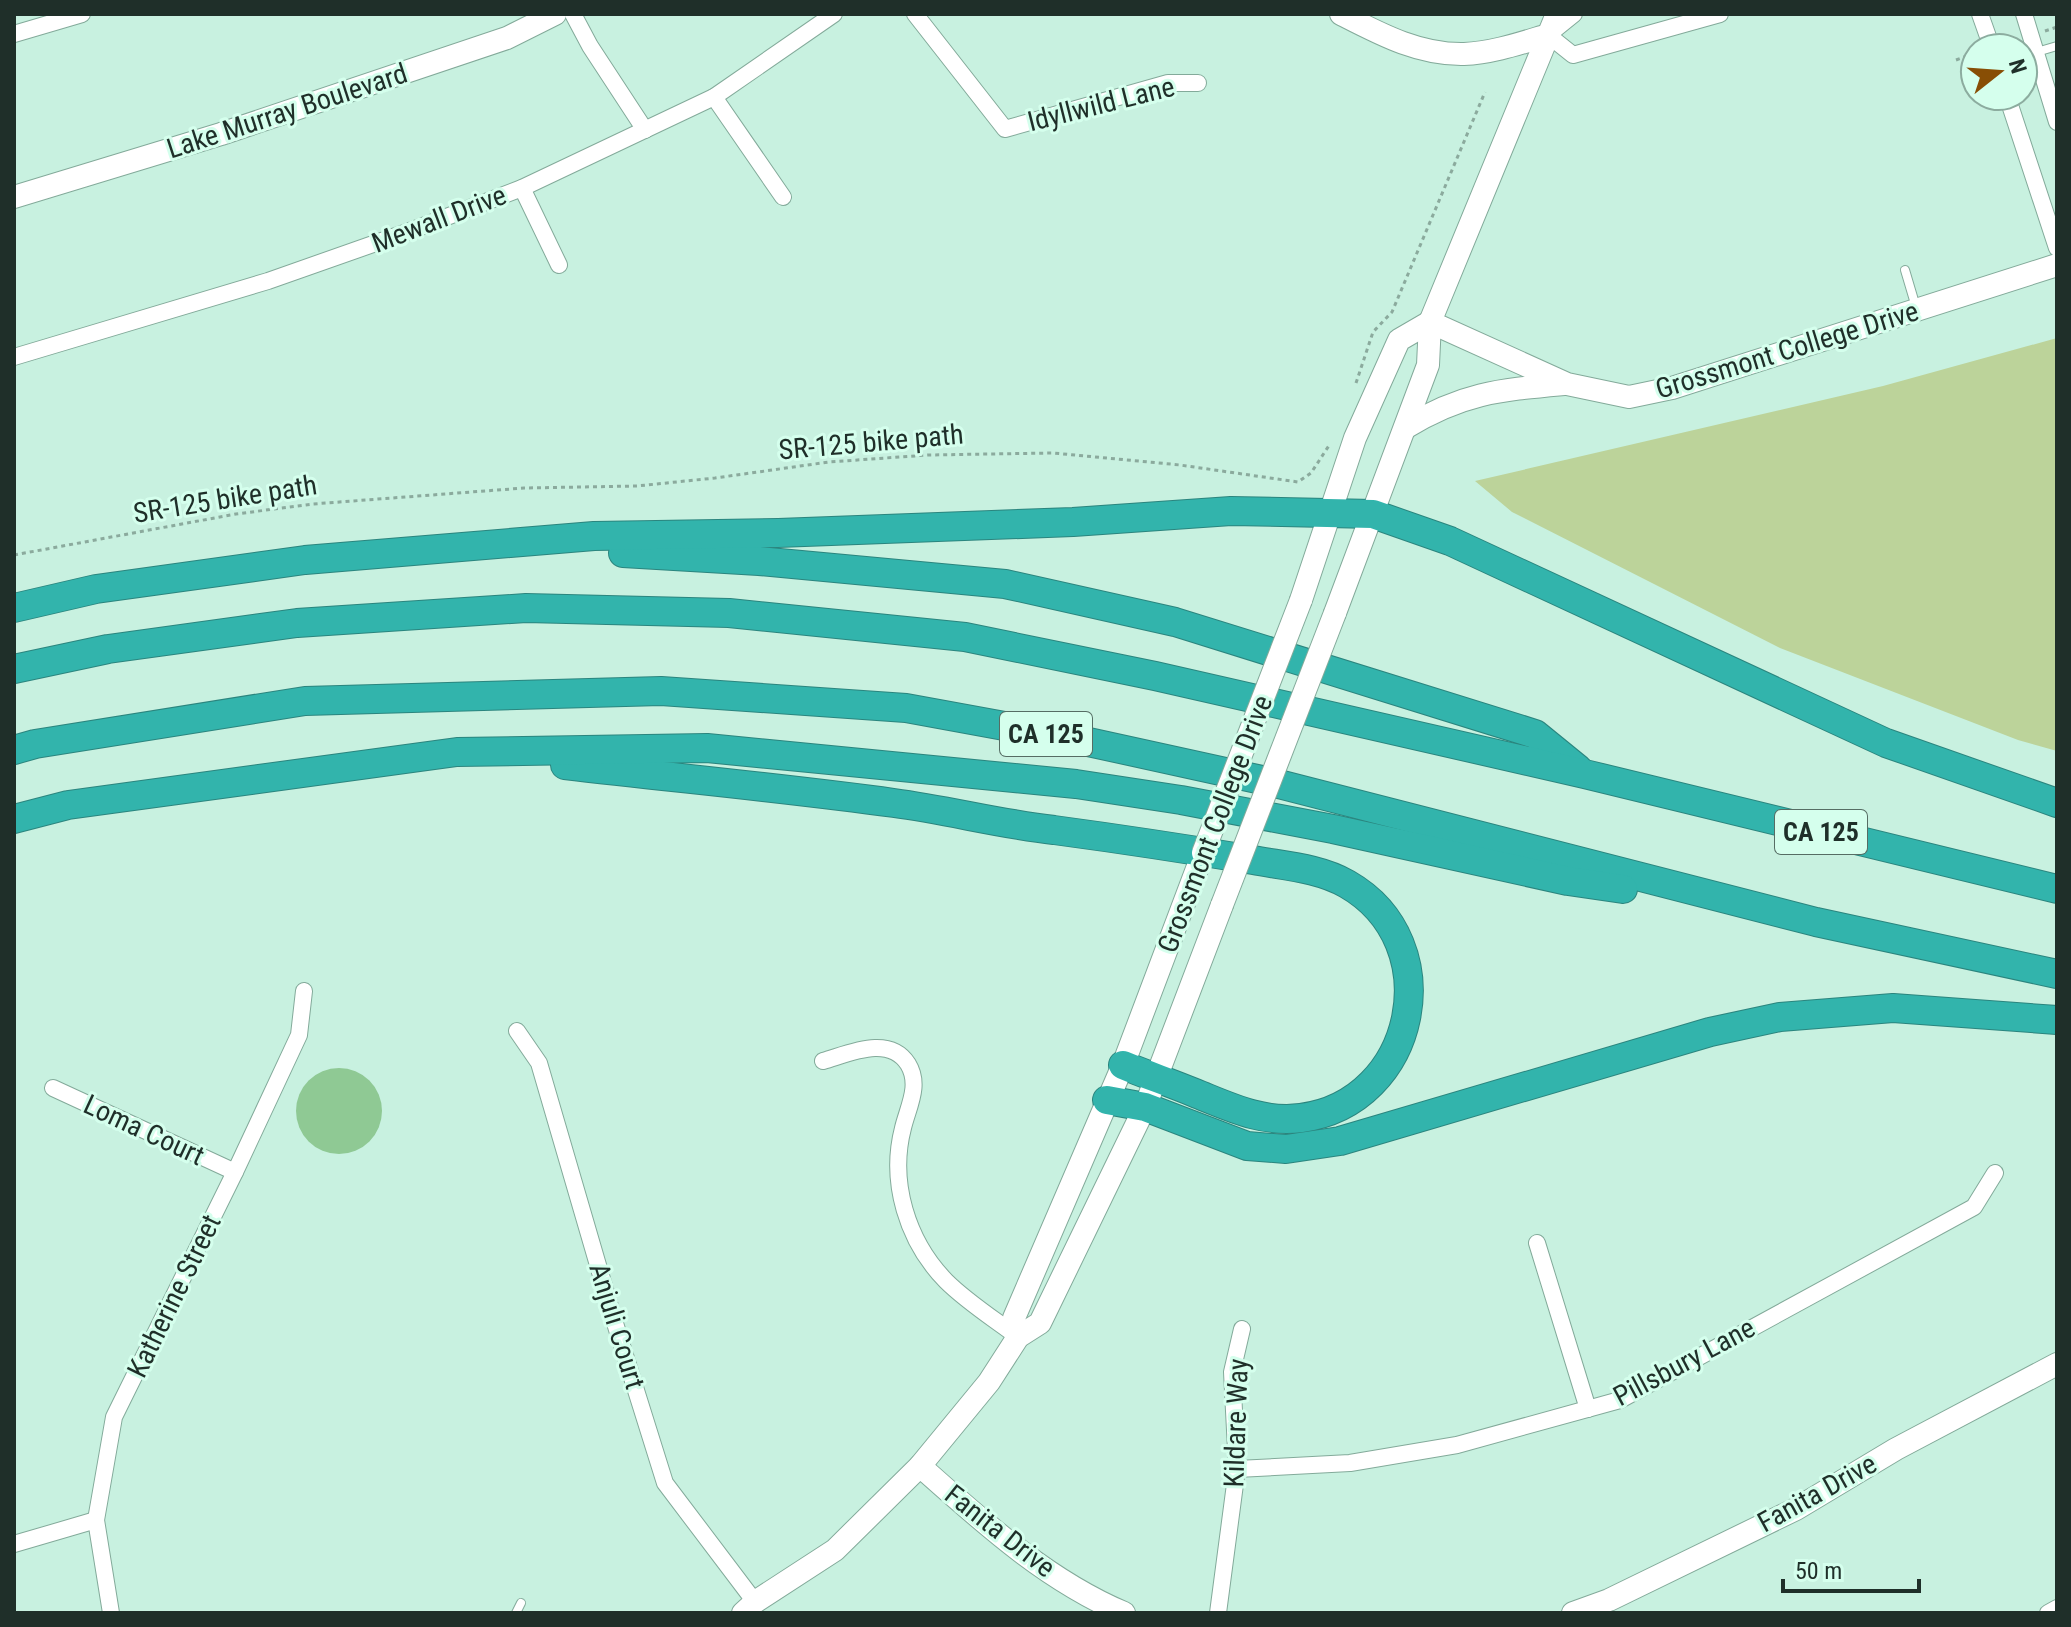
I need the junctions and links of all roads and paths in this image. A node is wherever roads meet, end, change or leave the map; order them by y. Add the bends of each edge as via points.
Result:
1 (82, 14) edge
2 (555, 14) edge
3 (573, 14) edge
4 (834, 14) edge
5 (915, 14) edge
6 (1341, 14) edge
7 (1557, 14) edge
8 (1574, 14) edge
9 (1720, 14) edge
10 (14, 34) edge
11 (1548, 35) junction
12 (1959, 59) edge
13 (1956, 60) dead end
14 (2039, 78) edge
15 (1198, 83) dead end
16 (1485, 92) dead end
17 (714, 97) junction
18 (2012, 112) edge
19 (2057, 122) edge
20 (645, 130) junction
21 (522, 188) junction
22 (14, 197) edge
23 (783, 197) dead end
24 (2057, 248) edge
25 (559, 265) dead end
26 (2057, 265) edge
27 (1905, 270) dead end
28 (1917, 310) junction
29 (1430, 322) junction
30 (14, 357) edge
31 (1567, 384) junction
32 (1353, 391) dead end
33 (1405, 428) junction
34 (1333, 439) dead end
35 (1373, 514) junction
36 (1328, 515) junction
37 (486, 545) junction
38 (14, 555) edge
39 (14, 608) edge
40 (14, 669) edge
41 (14, 750) edge
42 (457, 752) junction
43 (1585, 774) junction
44 (2057, 803) edge
45 (14, 819) edge
46 (2057, 889) edge
47 (1762, 909) junction
48 (2057, 974) edge
49 (304, 991) dead end
50 (2057, 1020) edge
51 (517, 1031) dead end
52 (823, 1061) dead end
53 (1123, 1065) junction
54 (1156, 1079) junction
55 (53, 1088) dead end
56 (1107, 1100) junction
57 (1145, 1107) junction
58 (235, 1172) junction
59 (1995, 1173) dead end
60 (1537, 1243) dead end
61 (1242, 1329) dead end
62 (1018, 1337) junction
63 (2057, 1364) edge
64 (1588, 1409) junction
65 (920, 1466) junction
66 (1237, 1469) junction
67 (96, 1520) junction
68 (14, 1544) edge
69 (521, 1603) dead end
70 (749, 1607) edge
71 (2057, 1608) edge
72 (111, 1613) edge
73 (516, 1613) edge
74 (1124, 1613) edge
75 (1218, 1613) edge
76 (1573, 1613) edge
77 (2048, 1613) edge

1 - 10 street
2 - 22 main road, Lake Murray Boulevard via 496,42
3 - 20 street
4 - 17 street, Mewall Drive
5 - 15 street, Idyllwild Lane via 1005,129 1168,83
6 - 11 main road via 1424,50 1464,54
7 - 11 main road, Grossmont College Drive
8 - 11 street
9 - 11 street via 1573,55
11 - 29 main road, Grossmont College Drive
12 - 13 path
14 - 19 street
16 - 32 path via 1392,312 1373,332
17 - 20 street, Mewall Drive
17 - 23 street
18 - 24 street
20 - 21 street, Mewall Drive
21 - 25 street
21 - 30 street, Mewall Drive via 268,281
26 - 28 main road, Grossmont College Drive
27 - 28 lane
28 - 31 main road, Grossmont College Drive via 1672,388 1629,397
29 - 31 main road, Grossmont College Drive
29 - 33 main road, Grossmont College Drive via 1428,365
29 - 36 main road, Grossmont College Drive via 1399,340
31 - 33 main road via 1467,397
33 - 35 main road, Grossmont College Drive
34 - 38 path, SR-125 bike path via 1311,473 1298,482 1053,453 928,455 637,486 524,488 313,504
35 - 36 highway
35 - 44 highway via 1450,541 1886,743
35 - 54 main road, Grossmont College Drive, bridge
36 - 37 highway via 1231,511 1073,522 594,536
36 - 53 main road, Grossmont College Drive, bridge via 1301,600
37 - 39 highway via 305,560 96,589
37 - 43 highway via 759,561 1005,584 1175,622 1535,734
40 - 43 highway, CA 125 via 108,649 297,623 526,608 729,613 965,637
41 - 47 highway, CA 125 via 305,701 661,691 906,708 1271,782
42 - 45 highway via 68,805
42 - 47 highway via 707,748 1076,784 1303,823 1568,881
42 - 54 highway via 896,803 1314,871 1361,893 1385,917 1406,964 1408,1011 1392,1056 1355,1097 1303,1118 1268,1118
43 - 46 highway, CA 125
47 - 48 highway, CA 125
49 - 58 street, Katherine Street via 299,1035
50 - 57 highway via 1893,1008 1780,1017 1710,1032 1306,1148 1247,1146
51 - 70 street, Anjuli Court via 539,1063 665,1483
52 - 62 street via 871,1047 893,1051 908,1064 915,1093 902,1132 899,1173 912,1232 945,1280
53 - 54 highway
53 - 56 main road, Grossmont College Drive
54 - 57 main road, Grossmont College Drive
55 - 58 street, Loma Court
56 - 57 highway
56 - 62 main road, Grossmont College Drive via 1014,1318
57 - 62 main road, Grossmont College Drive via 1040,1323
58 - 67 street, Katherine Street via 114,1417
59 - 64 street, Pillsbury Lane via 1974,1207 1620,1400
60 - 64 street
61 - 66 street, Kildare Way via 1232,1372
62 - 65 main road, Grossmont College Drive via 989,1382
63 - 76 main road, Fanita Drive via 1796,1509
64 - 66 street, Pillsbury Lane via 1457,1445 1365,1461
65 - 70 main road, Grossmont College Drive via 835,1550
65 - 74 main road, Fanita Drive via 1016,1548 1087,1597
66 - 75 street, Kildare Way
67 - 68 street
67 - 72 street, Katherine Street
69 - 73 lane
71 - 77 street

